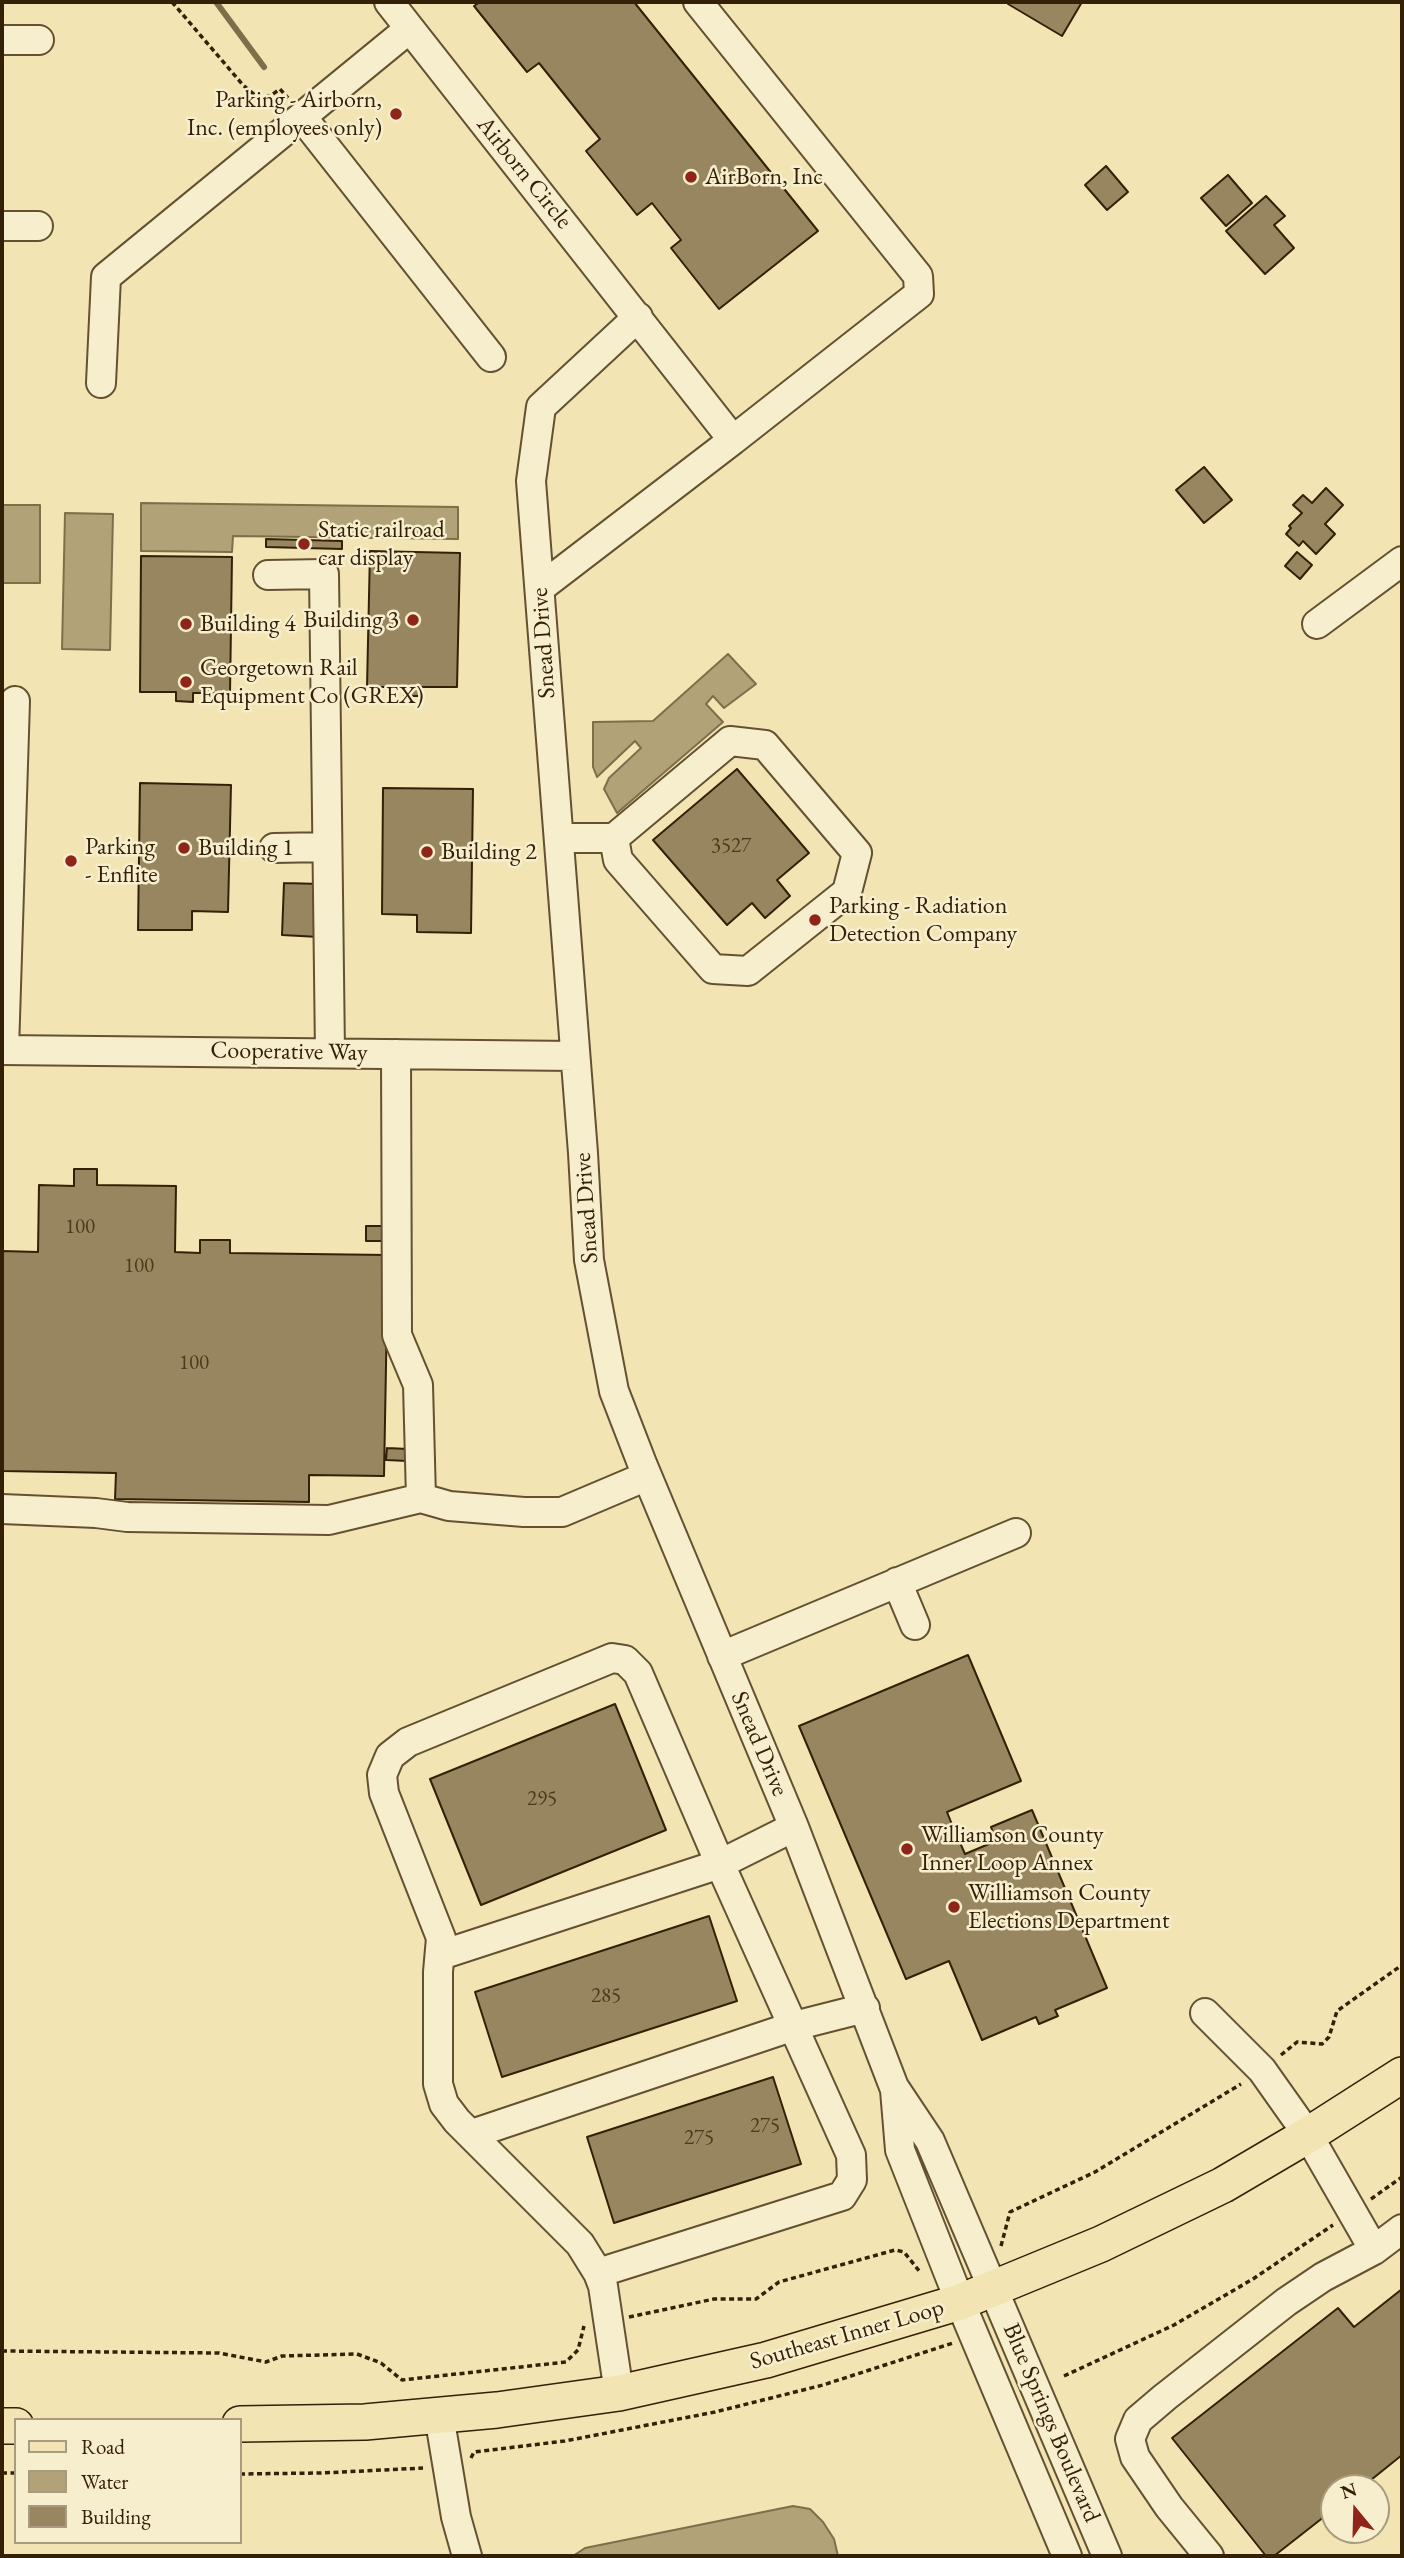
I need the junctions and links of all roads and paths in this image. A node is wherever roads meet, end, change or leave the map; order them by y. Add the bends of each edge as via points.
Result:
1 (172, 2) edge
2 (389, 2) edge
3 (698, 2) edge
4 (409, 29) junction
5 (2, 40) edge
6 (39, 40) dead end
7 (302, 117) junction
8 (2, 226) edge
9 (38, 226) dead end
10 (638, 317) junction
11 (491, 357) dead end
12 (101, 383) dead end
13 (733, 440) junction
14 (1402, 561) edge
15 (268, 575) dead end
16 (540, 588) junction
17 (1317, 624) dead end
18 (15, 701) dead end
19 (559, 838) junction
20 (614, 838) junction
21 (327, 847) junction
22 (274, 848) dead end
23 (3, 1050) edge
24 (330, 1053) junction
25 (396, 1054) junction
26 (575, 1056) junction
27 (647, 1476) junction
28 (421, 1498) junction
29 (2, 1509) edge
30 (1016, 1532) dead end
31 (897, 1582) junction
32 (915, 1625) dead end
33 (722, 1656) junction
34 (794, 1827) junction
35 (720, 1864) junction
36 (441, 1955) junction
37 (1402, 1965) edge
38 (865, 2008) junction
39 (1205, 2013) dead end
40 (794, 2026) junction
41 (1275, 2059) dead end
42 (1402, 2075) edge
43 (1244, 2082) dead end
44 (894, 2087) junction
45 (472, 2134) junction
46 (1308, 2135) junction
47 (1402, 2177) edge
48 (1352, 2212) junction
49 (1402, 2229) edge
50 (1001, 2246) dead end
51 (1374, 2250) junction
52 (920, 2272) dead end
53 (598, 2273) junction
54 (994, 2289) junction
55 (960, 2302) junction
56 (629, 2317) dead end
57 (585, 2324) dead end
58 (955, 2342) dead end
59 (2, 2351) edge
60 (1064, 2376) dead end
61 (619, 2393) junction
62 (439, 2415) junction
63 (242, 2424) edge
64 (469, 2463) dead end
65 (427, 2468) dead end
66 (242, 2474) edge
67 (467, 2556) edge
68 (1067, 2556) edge
69 (1107, 2556) edge
70 (1209, 2556) edge

1 - 7 path via 243,85 257,97 280,89
2 - 4 street, Airborn Circle
3 - 13 street via 918,275 919,294
4 - 7 street
4 - 10 street, Airborn Circle
5 - 6 street
7 - 11 street
7 - 12 street via 106,277
8 - 9 street
10 - 13 street, Airborn Circle
10 - 16 street, Snead Drive via 541,407 531,481
13 - 16 street
14 - 17 street
15 - 21 street via 324,574
16 - 19 street, Snead Drive
18 - 23 street
19 - 20 street
19 - 26 street, Snead Drive
20 - 20 street via 618,860 713,969 748,971 847,892 857,853 765,745 730,741
21 - 22 street
21 - 24 street
23 - 24 street, Cooperative Way
24 - 25 street, Cooperative Way
25 - 26 street, Cooperative Way
25 - 28 street via 397,1335 418,1385
26 - 27 street, Snead Drive via 589,1261 614,1391
27 - 28 street via 562,1512 449,1506
27 - 33 street, Snead Drive
28 - 29 street via 329,1520 127,1517
30 - 31 street
31 - 32 street
31 - 33 street
33 - 34 street, Snead Drive
34 - 35 street
34 - 38 street, Snead Drive
35 - 36 street
35 - 36 street via 638,1673 625,1660 612,1658 408,1742 390,1756 382,1775 384,1793 442,1938
35 - 40 street
36 - 45 street via 438,2084 444,2104
37 - 41 path via 1337,2011 1322,2044 1297,2042
38 - 40 street
38 - 44 street, Snead Drive
39 - 46 street via 1259,2066
40 - 45 street
40 - 53 street via 851,2155 852,2180 842,2196
42 - 46 main road, Southeast Inner Loop
43 - 50 path via 1095,2172 1010,2212
44 - 54 street, Snead Drive via 930,2141
44 - 55 street, Snead Drive via 900,2150
45 - 53 street via 580,2244
46 - 48 street
46 - 54 main road, Southeast Inner Loop via 1199,2196
47 - 48 path
48 - 51 street
48 - 60 path via 1253,2279 1174,2325
49 - 51 street
51 - 70 street via 1286,2302 1138,2420 1130,2439 1135,2457
52 - 56 path via 904,2252 895,2250 779,2282 756,2299 714,2299
53 - 61 street
54 - 55 main road, Southeast Inner Loop
54 - 69 street, Blue Springs Boulevard
55 - 61 main road, Southeast Inner Loop via 766,2360
55 - 68 street, Blue Springs Boulevard
57 - 59 path via 578,2350 566,2362 402,2379 381,2363 357,2354 282,2356 266,2362 219,2353
58 - 64 path via 823,2385 648,2426 474,2452
61 - 62 main road, Southeast Inner Loop
62 - 63 main road, Southeast Inner Loop via 365,2422
62 - 67 street
65 - 66 path

